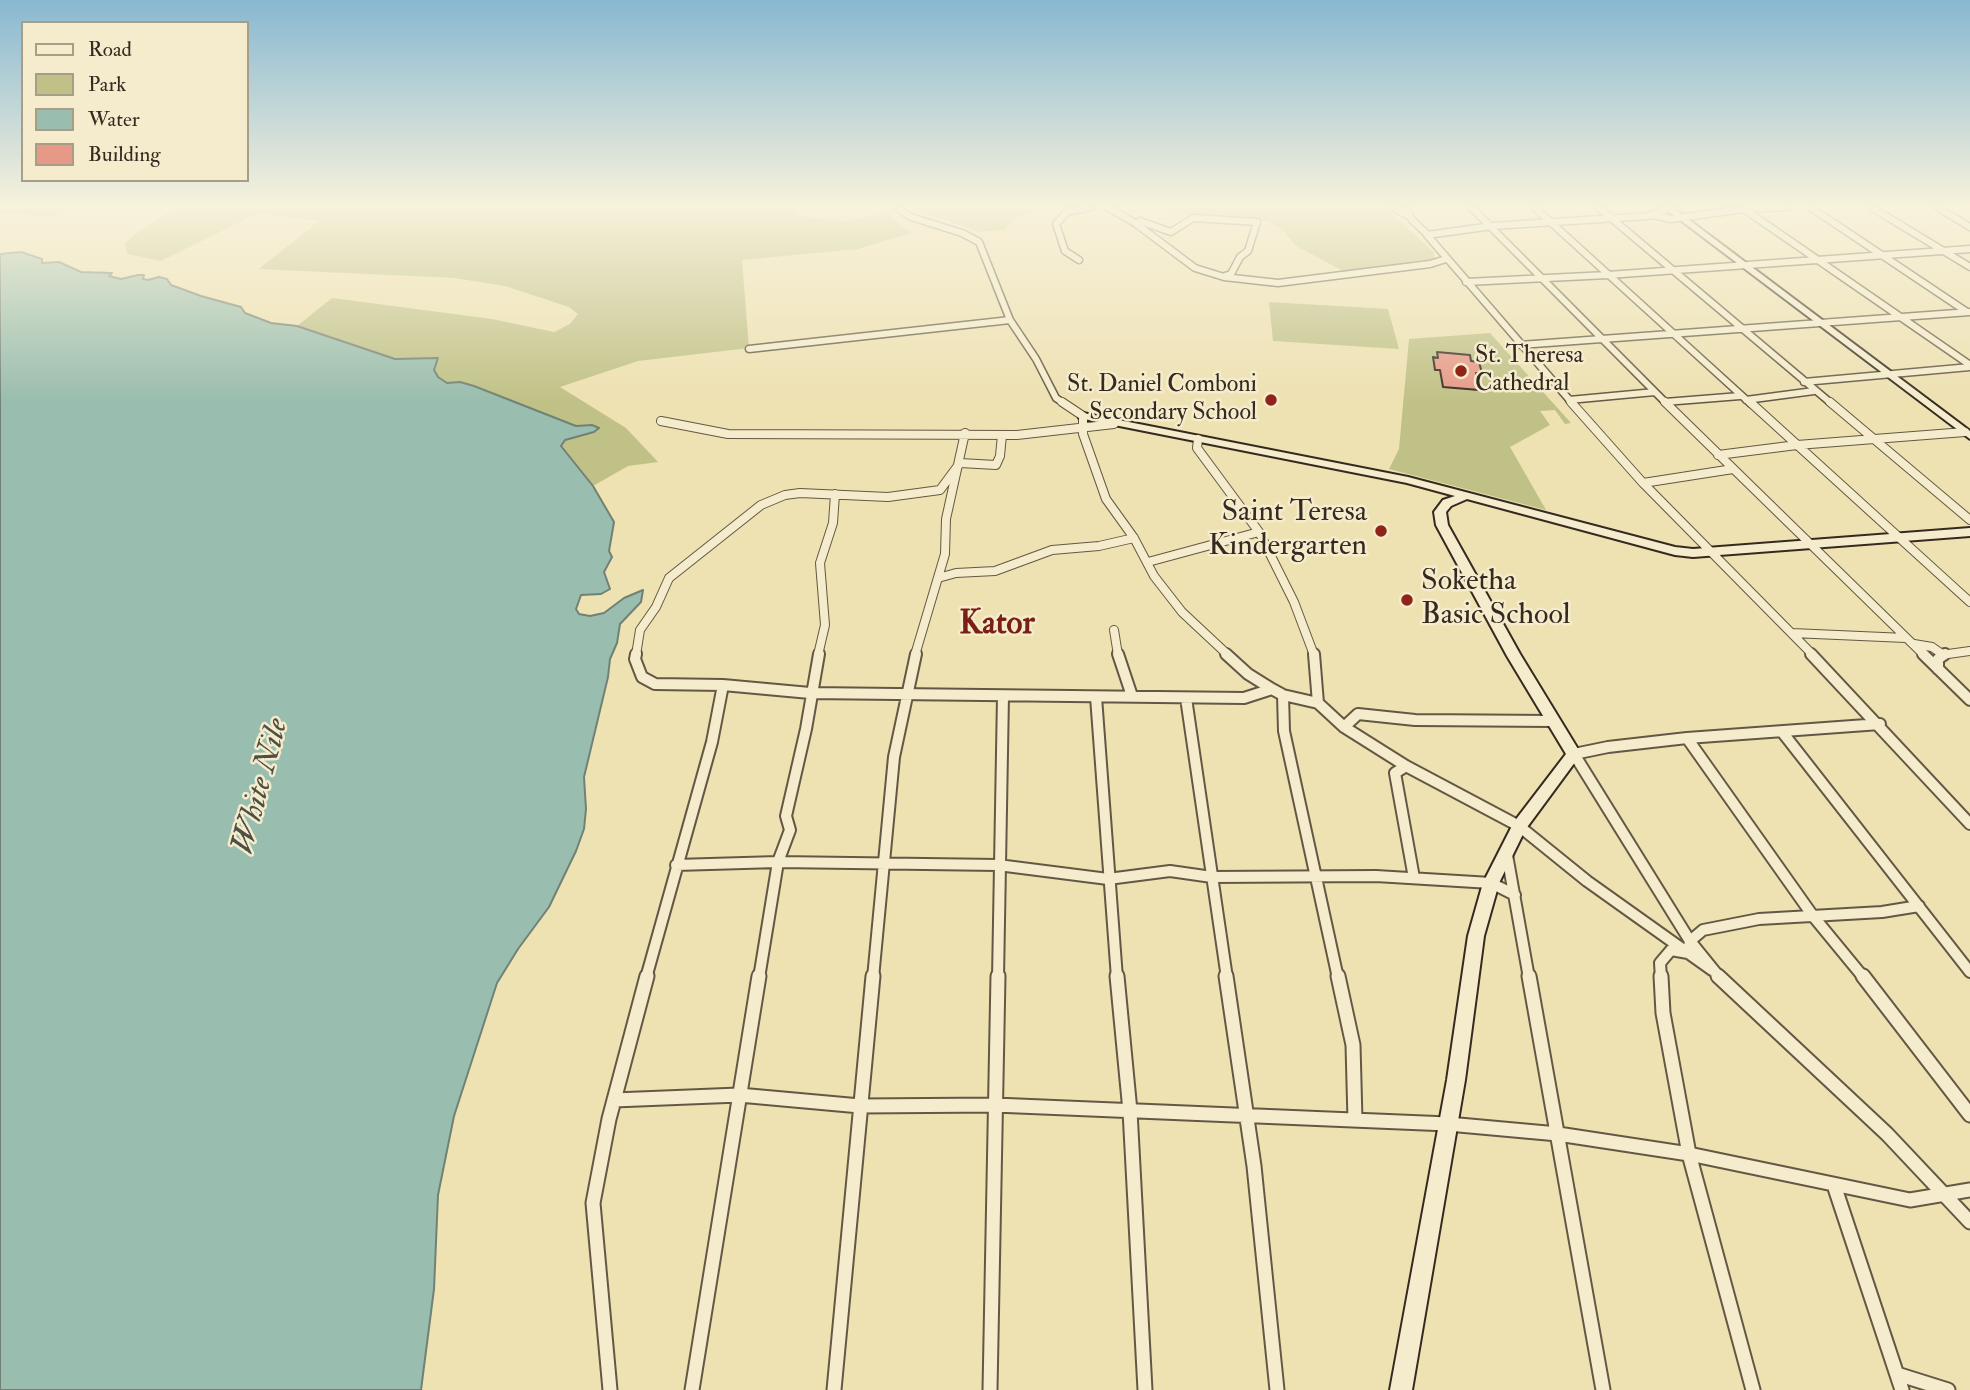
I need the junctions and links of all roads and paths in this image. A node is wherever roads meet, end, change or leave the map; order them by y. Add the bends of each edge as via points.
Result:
1 (991, 272) edge
2 (1207, 272) edge
3 (1233, 272) edge
4 (1364, 272) edge
5 (1457, 272) edge
6 (1534, 272) edge
7 (1605, 272) edge
8 (1659, 272) edge
9 (1674, 272) edge
10 (1751, 272) edge
11 (1835, 272) edge
12 (1908, 272) edge
13 (1608, 275) junction
14 (1224, 277) junction
15 (1541, 279) junction
16 (1466, 282) junction
17 (1969, 313) edge
18 (1899, 318) junction
19 (1010, 320) junction
20 (1819, 323) junction
21 (1742, 328) junction
22 (1672, 333) junction
23 (1602, 339) junction
24 (1520, 345) junction
25 (749, 349) dead end
26 (1970, 366) edge
27 (1888, 375) junction
28 (1804, 382) junction
29 (1814, 391) junction
30 (1655, 392) junction
31 (1743, 398) junction
32 (1569, 400) junction
33 (1665, 402) junction
34 (661, 421) dead end
35 (1083, 422) junction
36 (965, 433) junction
37 (1967, 434) edge
38 (1002, 435) junction
39 (1198, 439) junction
40 (1873, 439) junction
41 (1797, 445) junction
42 (1718, 455) junction
43 (960, 463) junction
44 (1733, 469) junction
45 (1643, 483) junction
46 (835, 494) junction
47 (1465, 496) junction
48 (1970, 520) edge
49 (1259, 532) junction
50 (1970, 532) edge
51 (1134, 538) junction
52 (1900, 538) junction
53 (1812, 545) junction
54 (1713, 552) junction
55 (1148, 562) junction
56 (938, 579) junction
57 (1970, 602) edge
58 (1114, 630) dead end
59 (1792, 633) junction
60 (1910, 641) junction
61 (1970, 651) edge
62 (1942, 654) junction
63 (1938, 669) junction
64 (723, 685) junction
65 (1272, 689) junction
66 (810, 693) junction
67 (908, 694) junction
68 (1283, 695) junction
69 (1003, 696) junction
70 (1096, 696) junction
71 (1132, 696) junction
72 (1186, 698) junction
73 (1970, 700) edge
74 (1318, 703) junction
75 (1552, 721) junction
76 (1880, 724) junction
77 (1344, 727) junction
78 (1783, 733) junction
79 (1687, 738) junction
80 (1574, 754) junction
81 (1406, 766) junction
82 (1970, 824) edge
83 (1519, 826) junction
84 (1507, 855) junction
85 (778, 862) junction
86 (882, 864) junction
87 (676, 865) junction
88 (998, 865) junction
89 (1317, 875) junction
90 (1212, 877) junction
91 (1414, 878) junction
92 (1108, 879) junction
93 (1492, 883) junction
94 (1515, 895) junction
95 (1919, 906) junction
96 (1813, 916) junction
97 (1689, 947) junction
98 (1970, 972) edge
99 (739, 1095) junction
100 (614, 1100) junction
101 (860, 1105) junction
102 (995, 1105) junction
103 (1130, 1111) junction
104 (1970, 1115) edge
105 (1246, 1116) junction
106 (1355, 1120) junction
107 (1448, 1124) junction
108 (1558, 1134) junction
109 (1689, 1154) junction
110 (1834, 1185) junction
111 (1970, 1190) edge
112 (1942, 1195) junction
113 (1970, 1222) edge
114 (1897, 1374) junction
115 (610, 1390) edge
116 (692, 1390) edge
117 (834, 1390) edge
118 (989, 1390) edge
119 (1144, 1390) edge
120 (1277, 1390) edge
121 (1401, 1390) edge
122 (1603, 1390) edge
123 (1753, 1390) edge
124 (1902, 1390) edge
125 (1948, 1390) edge

1 - 19 street
2 - 14 street
3 - 14 street
4 - 14 street via 1278,282
5 - 16 street
6 - 15 street
7 - 13 street
8 - 13 street
9 - 21 street
10 - 20 street
11 - 18 street
12 - 17 street
13 - 15 street
13 - 22 street
15 - 16 street
15 - 23 street
16 - 24 street
17 - 18 street
18 - 20 street
18 - 26 street
19 - 25 street
19 - 35 street via 1056,398
20 - 21 street
20 - 27 street
21 - 22 street
21 - 28 street
22 - 23 street
22 - 31 street
23 - 24 street
23 - 30 street
24 - 32 street
26 - 27 street
27 - 28 street
27 - 37 street
28 - 29 street
29 - 31 street
29 - 40 street
30 - 32 street
30 - 33 street
31 - 33 street
31 - 41 street
32 - 45 street
33 - 42 street
34 - 36 street via 728,435
35 - 38 street
35 - 39 street
35 - 51 street via 1106,499
36 - 38 street
36 - 43 street
37 - 40 street
38 - 43 street via 996,465
39 - 47 street via 1408,480
39 - 49 street via 1197,448
40 - 41 street
40 - 48 street
41 - 42 street
41 - 52 street
42 - 44 street
43 - 46 street via 940,489 929,493 904,497
43 - 56 street
44 - 45 street
44 - 53 street
45 - 54 street
46 - 64 street via 800,493 770,500 742,517 669,578 640,630 638,671 655,684
46 - 66 street via 833,523 820,563 825,625
47 - 54 street via 1652,547
47 - 75 street via 1447,503 1440,512 1442,524
49 - 55 street
49 - 74 street via 1314,650
50 - 52 street
51 - 55 street
51 - 56 street via 1052,550 995,571
52 - 53 street
52 - 57 street
53 - 54 street
53 - 60 street
54 - 59 street
55 - 65 street via 1182,612 1248,674
56 - 67 street
58 - 71 street
59 - 60 street
59 - 76 street
60 - 62 street
60 - 63 street
61 - 62 street
62 - 63 street
63 - 73 street
64 - 66 street
64 - 87 street via 714,735
65 - 68 street
65 - 72 street via 1244,698
66 - 67 street
66 - 85 street via 786,816 790,830
67 - 69 street
67 - 86 street via 894,757
68 - 74 street
68 - 89 street via 1284,731
69 - 70 street
69 - 88 street
70 - 71 street
70 - 92 street
71 - 72 street
72 - 90 street
74 - 77 street
75 - 77 street via 1358,715
75 - 80 street
76 - 78 street
76 - 82 street
77 - 81 street
78 - 79 street
78 - 95 street
79 - 80 street
79 - 96 street
80 - 83 street
80 - 97 street
81 - 83 street
81 - 91 street via 1395,774
83 - 84 street
83 - 97 street via 1587,881
84 - 93 street
84 - 94 street
85 - 86 street
85 - 87 street
85 - 99 street
86 - 88 street
86 - 101 street
87 - 100 street
88 - 92 street
88 - 102 street
89 - 90 street
89 - 91 street
89 - 106 street via 1353,1045
90 - 92 street via 1170,872
90 - 105 street
91 - 93 street
92 - 103 street
93 - 94 street
93 - 107 street via 1476,936
94 - 108 street
95 - 96 street
95 - 98 street
96 - 97 street via 1703,930
96 - 104 street
97 - 109 street via 1671,950 1660,963 1663,1013
97 - 112 street via 1887,1134
99 - 100 street
99 - 101 street
99 - 116 street
100 - 115 street via 593,1203
101 - 102 street
101 - 117 street
102 - 103 street
102 - 118 street
103 - 105 street
103 - 119 street
105 - 106 street
105 - 120 street
106 - 107 street
107 - 108 street
107 - 121 street
108 - 109 street
108 - 122 street
109 - 110 street
109 - 123 street
110 - 112 street via 1910,1200
110 - 114 street
111 - 112 street
112 - 113 street
114 - 124 street
114 - 125 street

